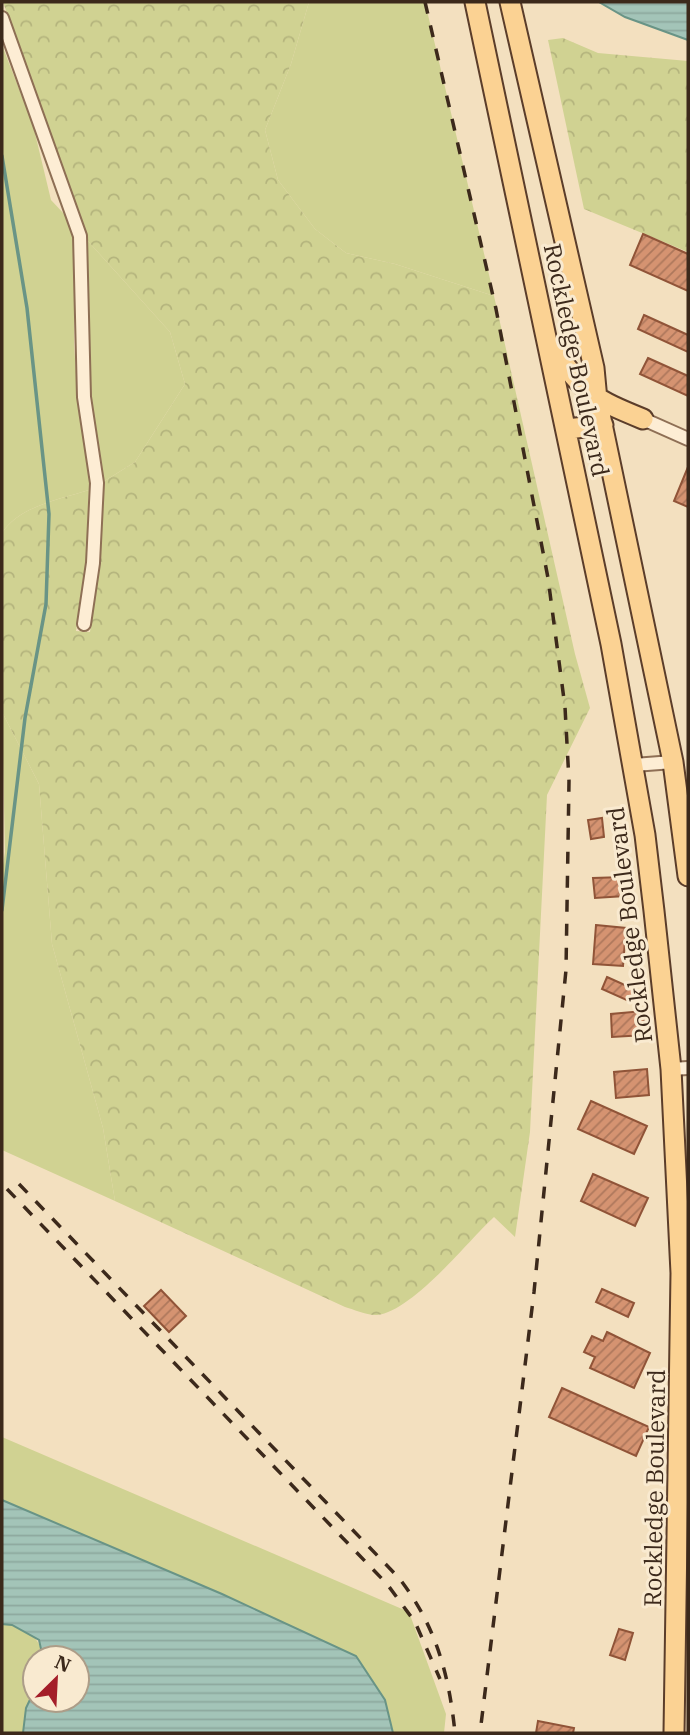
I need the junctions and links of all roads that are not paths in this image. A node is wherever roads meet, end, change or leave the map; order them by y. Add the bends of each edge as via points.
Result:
1 (475, 2) edge
2 (510, 2) edge
3 (2, 18) edge
4 (549, 344) junction
5 (597, 400) junction
6 (643, 419) junction
7 (603, 425) junction
8 (566, 429) junction
9 (688, 439) edge
10 (609, 456) junction
11 (84, 624) dead end
12 (673, 762) junction
13 (634, 765) junction
14 (688, 876) edge
15 (680, 1069) edge
16 (684, 1500) edge
17 (674, 1733) edge

1 - 4 main road, Rockledge Boulevard
2 - 5 main road, Rockledge Boulevard via 594,368
3 - 11 street via 80,236 83,370 97,483
4 - 5 main road via 574,379
4 - 8 main road, Rockledge Boulevard
5 - 6 main road
5 - 7 main road, Rockledge Boulevard
6 - 9 street
6 - 10 main road via 621,427
7 - 8 main road
7 - 10 main road, Rockledge Boulevard
8 - 13 main road, Rockledge Boulevard
10 - 12 main road, Rockledge Boulevard
12 - 13 street
12 - 14 main road, Rockledge Boulevard
13 - 15 main road, Rockledge Boulevard
15 - 16 main road, Rockledge Boulevard
16 - 17 main road, Rockledge Boulevard

